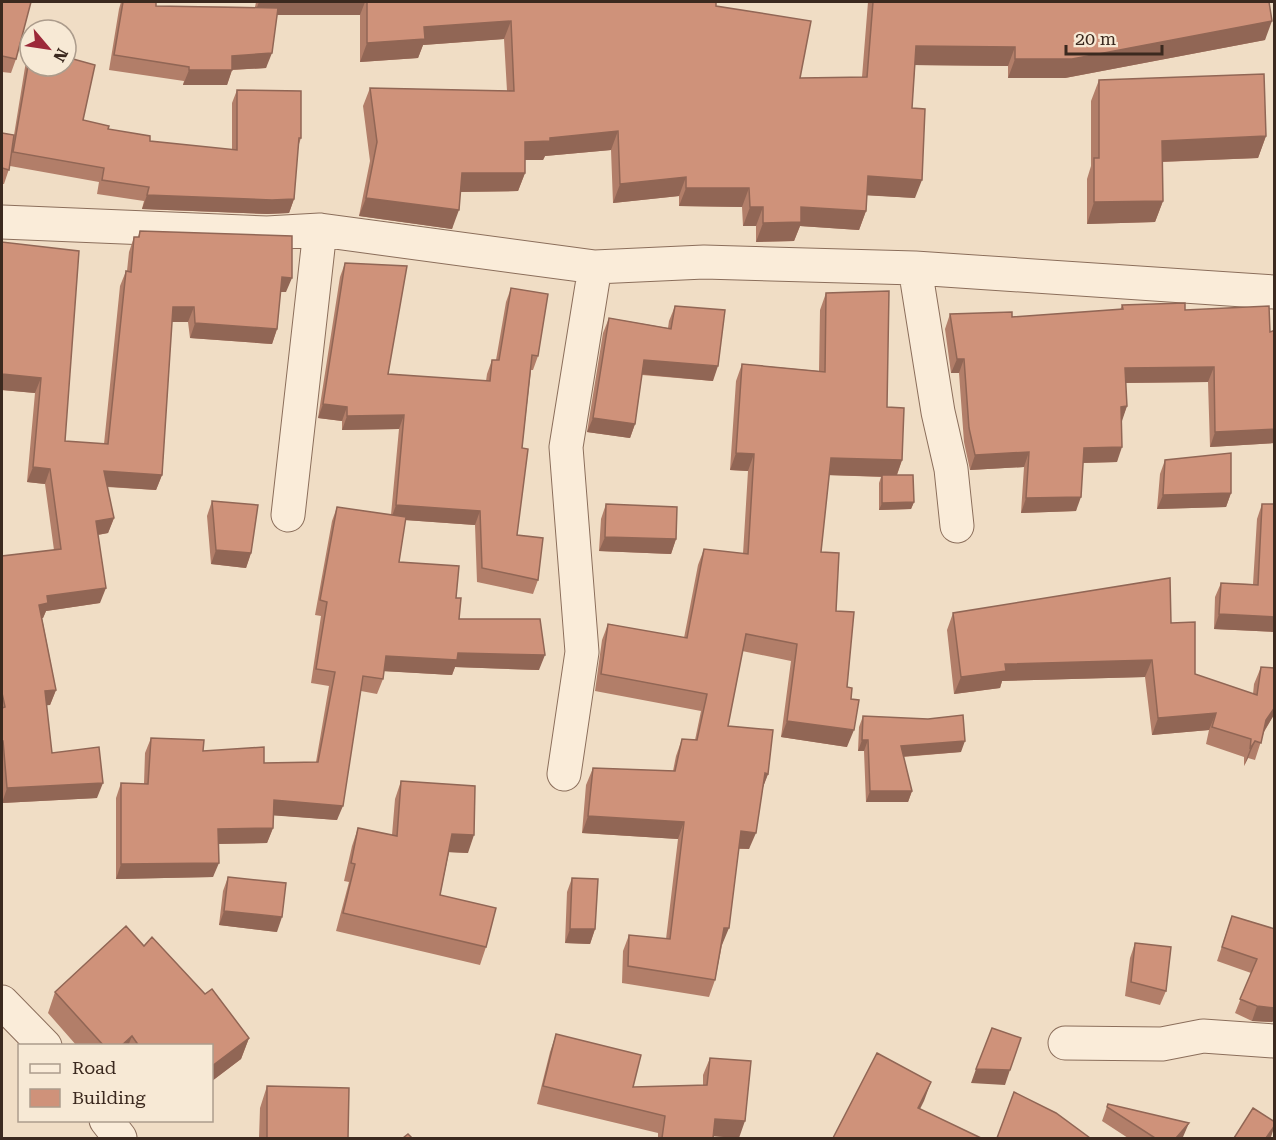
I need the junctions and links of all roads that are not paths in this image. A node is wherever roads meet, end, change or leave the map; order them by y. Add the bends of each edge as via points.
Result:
1 (2, 222) edge
2 (320, 230) junction
3 (595, 267) junction
4 (915, 268) junction
5 (1275, 292) edge
6 (288, 515) dead end
7 (957, 526) dead end
8 (564, 774) dead end
9 (2, 1002) edge
10 (1275, 1041) edge
11 (1065, 1043) dead end
12 (43, 1044) edge
13 (108, 1122) edge
14 (120, 1138) edge

1 - 2 street via 267,233
2 - 3 street
2 - 6 street
3 - 4 street via 704,262
3 - 8 street via 566,447 582,652
4 - 5 street
4 - 7 street via 951,469
9 - 12 street
10 - 11 street via 1203,1036 1162,1044
13 - 14 street

